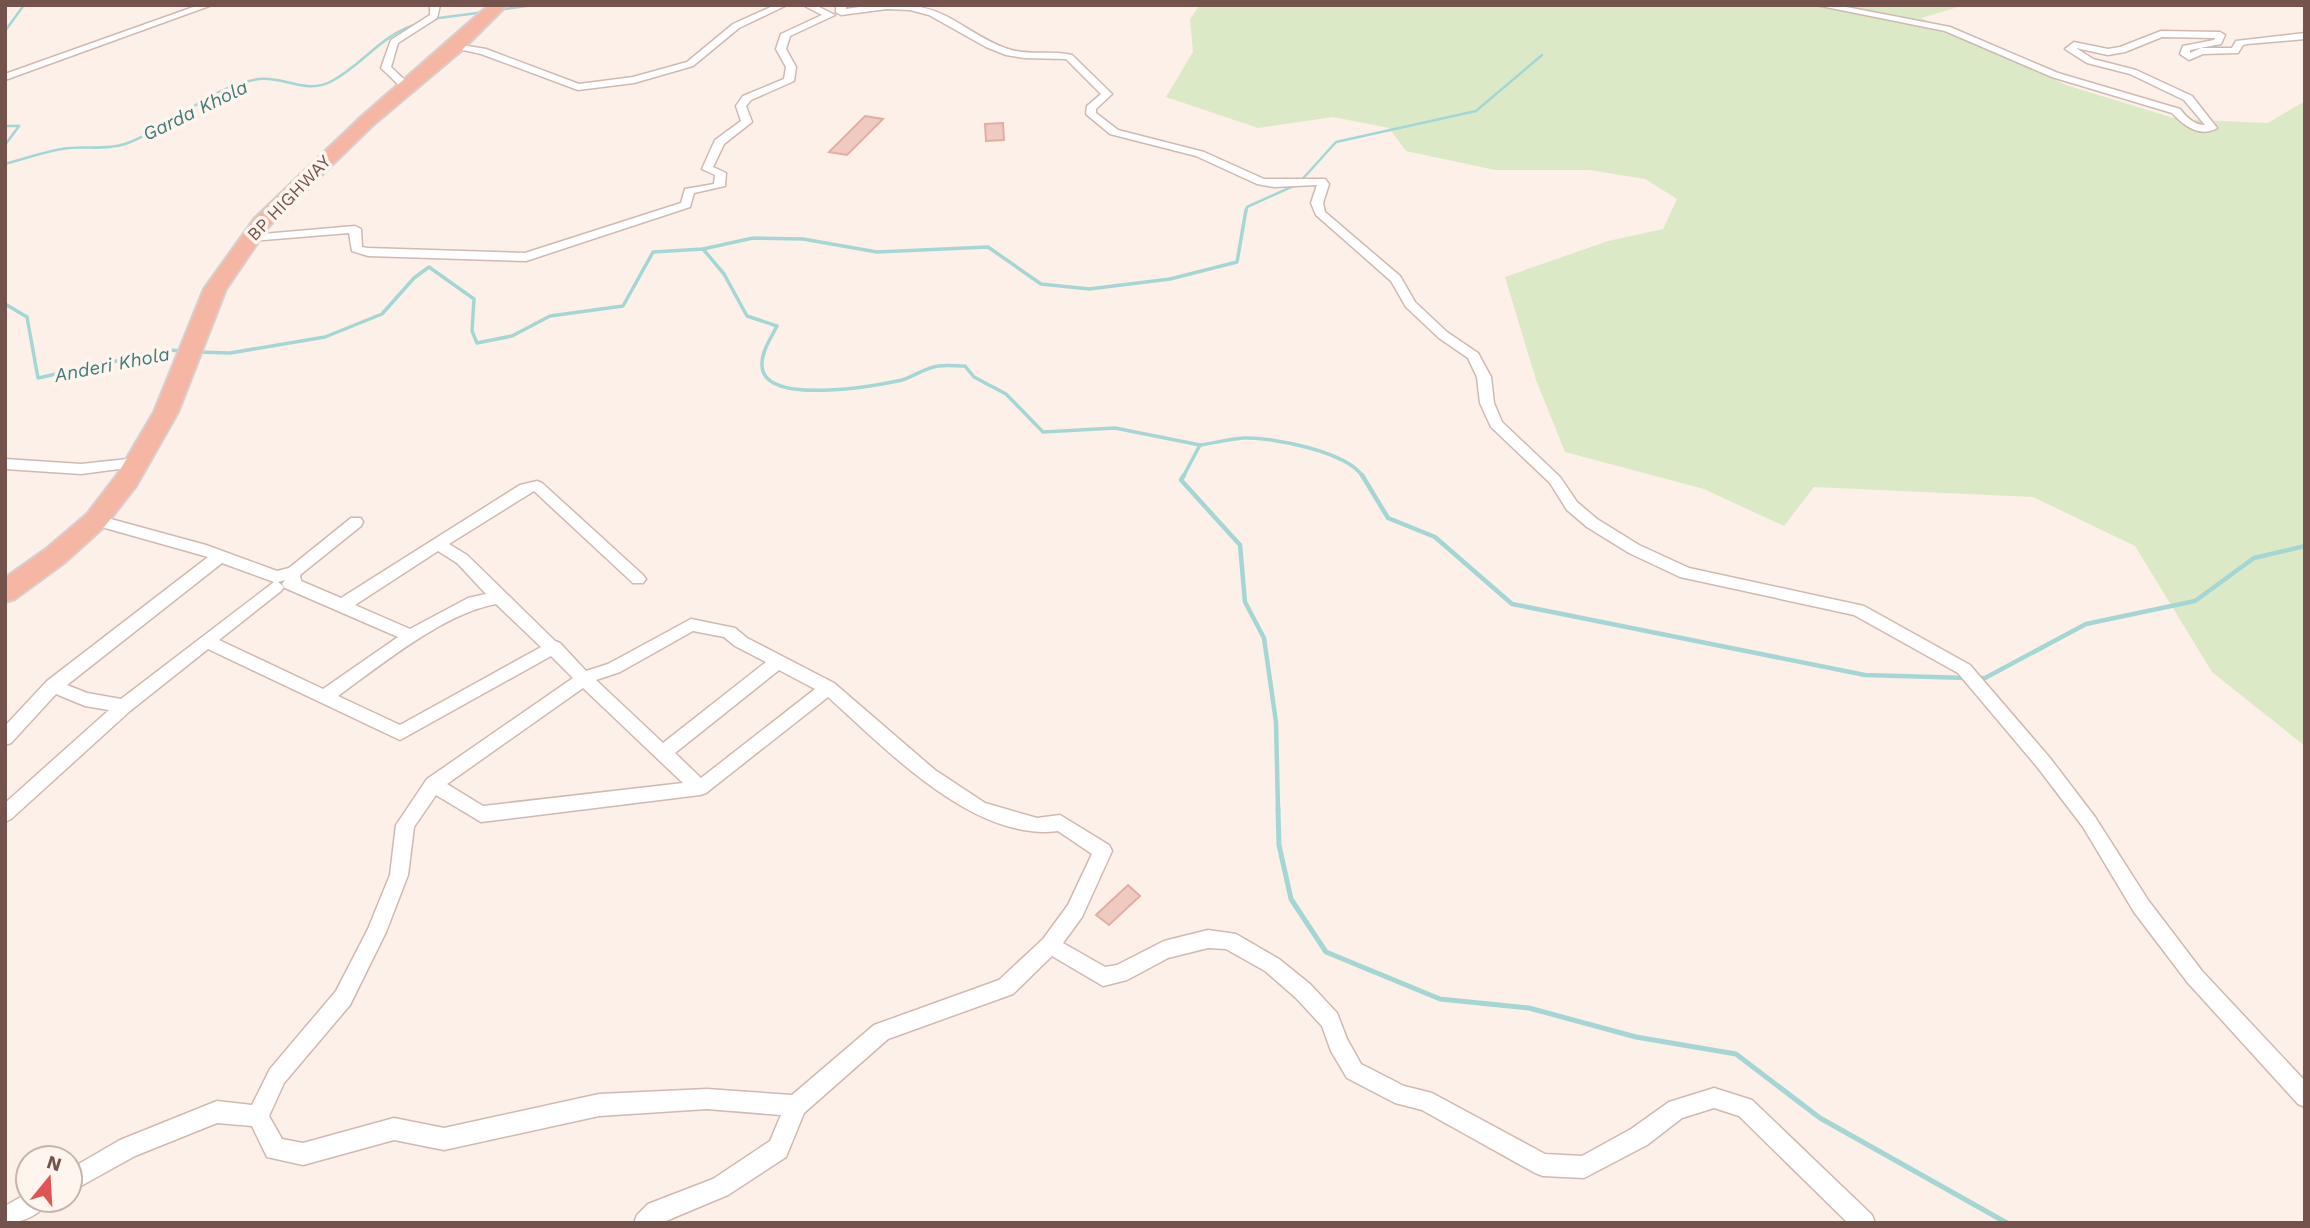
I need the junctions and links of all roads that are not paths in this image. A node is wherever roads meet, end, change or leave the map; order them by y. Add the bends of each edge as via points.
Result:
1 (208, 5) edge
2 (435, 5) edge
3 (783, 5) edge
4 (807, 5) edge
5 (1820, 5) edge
6 (494, 10) edge
7 (837, 11) edge
8 (2305, 36) edge
9 (455, 47) junction
10 (5, 77) edge
11 (407, 87) junction
12 (250, 238) junction
13 (137, 463) junction
14 (5, 464) edge
15 (96, 520) junction
16 (356, 522) dead end
17 (436, 543) junction
18 (219, 557) junction
19 (638, 579) dead end
20 (284, 580) junction
21 (5, 592) edge
22 (499, 598) junction
23 (341, 606) junction
24 (411, 636) junction
25 (208, 642) junction
26 (554, 647) junction
27 (779, 662) junction
28 (586, 677) junction
29 (53, 686) junction
30 (828, 688) junction
31 (325, 696) junction
32 (124, 706) junction
33 (5, 738) edge
34 (664, 752) junction
35 (433, 784) junction
36 (700, 788) junction
37 (5, 814) edge
38 (1049, 945) junction
39 (2305, 1097) edge
40 (796, 1106) junction
41 (257, 1116) junction
42 (84, 1173) edge
43 (645, 1223) edge
44 (1864, 1223) edge

1 - 10 street
2 - 11 street via 434,16 394,42 386,68
3 - 9 street via 736,26 690,64 606,84 578,87 483,51
4 - 7 street
5 - 8 street via 1947,29 2055,75 2176,111 2189,125 2204,130 2212,128 2188,98 2070,50 2074,45 2122,50 2170,32 2220,35 2218,42 2186,48 2189,57 2201,51 2235,51 2239,43 2251,40
6 - 9 highway, BP HIGHWAY
7 - 12 street via 786,34 781,49 792,67 789,81 747,98 741,106 747,122 719,142 707,169 721,173 719,186 689,191 686,205 666,213 526,257 368,252 356,249 355,229
7 - 39 street via 912,7 1013,55 1069,57 1107,94 1091,108 1091,114 1114,132 1200,154 1261,182 1321,181 1320,213 1396,279 1410,304 1443,335 1473,356 1484,377 1487,403 1496,424 1592,523 1685,573 1858,610 1964,669 2059,782 2141,906 2195,977
9 - 11 highway, BP HIGHWAY
11 - 12 highway, BP HIGHWAY via 276,208
12 - 13 highway, BP HIGHWAY via 215,289 166,412
13 - 14 street via 81,469
13 - 15 highway, BP HIGHWAY
15 - 18 street
15 - 21 highway, BP HIGHWAY
16 - 20 street
17 - 19 street via 525,488 537,486
17 - 22 street via 463,559
17 - 23 street
18 - 20 street
18 - 29 street
20 - 23 street
20 - 25 street
22 - 24 street via 474,602
22 - 26 street
23 - 24 street
24 - 31 street
25 - 31 street
25 - 32 street
26 - 28 street
26 - 31 street via 400,733
27 - 28 street via 729,632 691,625 614,668
27 - 30 street
27 - 34 street
28 - 34 street
28 - 35 street
29 - 32 street via 85,699
29 - 33 street
30 - 36 street
30 - 38 street via 929,775 980,809 1037,826 1060,823 1103,851 1075,911
32 - 37 street
34 - 36 street
35 - 36 street via 481,814
35 - 41 street via 405,825 399,875 343,998 277,1076
38 - 40 street via 1006,987 881,1032
38 - 44 street via 1103,976 1120,974 1164,950 1208,939 1229,940 1272,965 1321,1010 1354,1071 1393,1092 1425,1100 1543,1165 1584,1167 1639,1137 1676,1109 1714,1098 1745,1107
40 - 41 street via 707,1099 599,1105 444,1139 394,1129 303,1154 275,1149
40 - 43 street via 778,1149 720,1187 656,1212
41 - 42 street via 217,1112 128,1149

